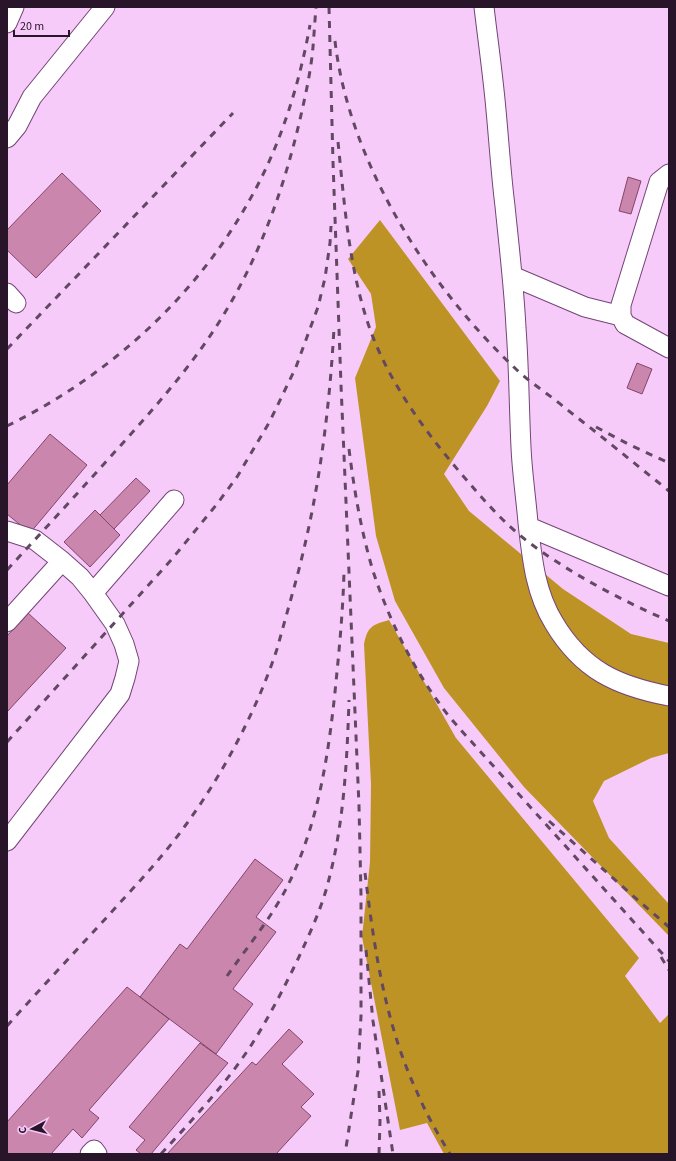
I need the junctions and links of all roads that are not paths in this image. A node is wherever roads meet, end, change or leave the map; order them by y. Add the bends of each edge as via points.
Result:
1 (14, 7) edge
2 (105, 7) edge
3 (484, 7) edge
4 (7, 23) edge
5 (7, 138) edge
6 (669, 174) edge
7 (512, 276) junction
8 (621, 316) junction
9 (669, 348) edge
10 (174, 500) dead end
11 (529, 527) junction
12 (7, 531) edge
13 (62, 561) junction
14 (669, 586) edge
15 (93, 593) junction
16 (7, 622) edge
17 (669, 696) edge
18 (7, 841) edge
19 (90, 1154) edge
20 (97, 1154) edge

1 - 4 lane
2 - 5 lane via 32,97 17,126
3 - 7 lane
6 - 8 lane via 659,182 621,305
7 - 8 lane via 585,307
7 - 11 lane via 521,448
8 - 9 lane via 625,324
10 - 15 lane
11 - 14 lane
11 - 17 lane via 532,561 543,602 567,642 601,673 626,685
12 - 13 lane via 35,540
13 - 15 lane
13 - 16 lane
15 - 18 lane via 115,624 129,661 120,694
19 - 20 lane via 94,1150

